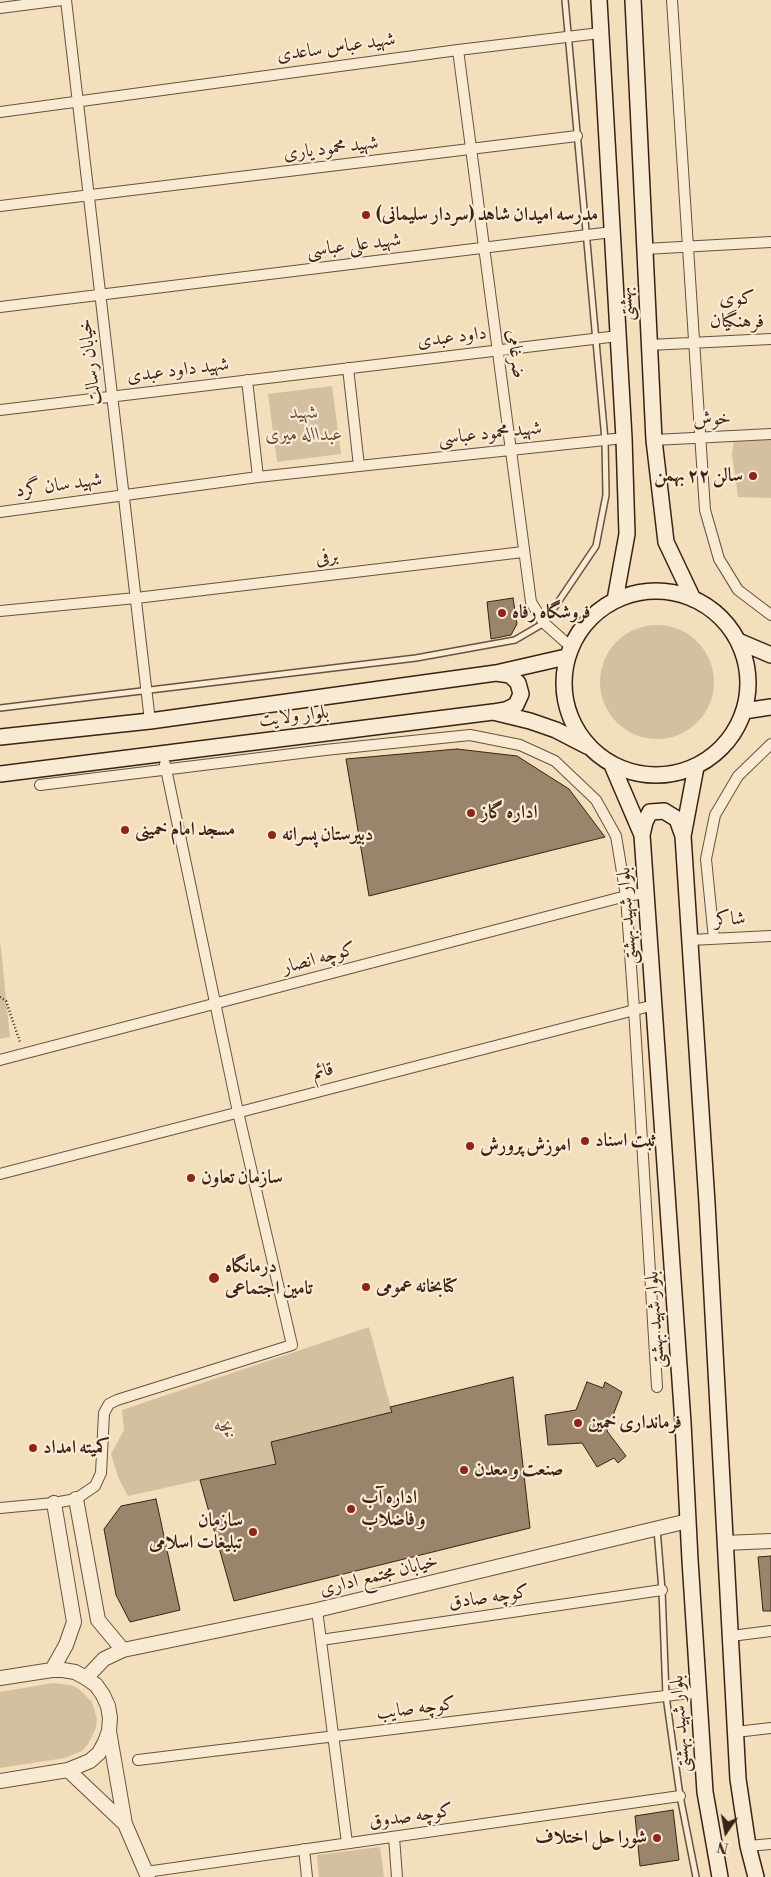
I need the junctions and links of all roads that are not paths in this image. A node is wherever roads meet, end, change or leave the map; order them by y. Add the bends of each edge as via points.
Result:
1 (64, 0) edge
2 (565, 0) edge
3 (599, 0) edge
4 (633, 0) edge
5 (672, 0) edge
6 (0, 8) edge
7 (600, 33) junction
8 (568, 37) junction
9 (458, 50) junction
10 (78, 100) junction
11 (0, 112) edge
12 (577, 136) junction
13 (470, 149) junction
14 (89, 196) junction
15 (0, 206) edge
16 (612, 232) junction
17 (585, 235) junction
18 (771, 242) edge
19 (687, 247) junction
20 (483, 248) junction
21 (645, 249) junction
22 (100, 294) junction
23 (0, 307) edge
24 (618, 336) junction
25 (595, 339) junction
26 (771, 340) edge
27 (694, 343) junction
28 (649, 345) junction
29 (497, 350) junction
30 (348, 368) junction
31 (247, 380) junction
32 (112, 397) junction
33 (0, 410) edge
34 (771, 434) edge
35 (624, 438) junction
36 (700, 438) junction
37 (605, 440) junction
38 (654, 440) junction
39 (510, 450) junction
40 (359, 466) junction
41 (258, 477) junction
42 (124, 495) junction
43 (0, 512) edge
44 (523, 552) junction
45 (136, 598) junction
46 (693, 599) junction
47 (615, 600) junction
48 (0, 612) edge
49 (771, 615) edge
50 (544, 623) junction
51 (738, 641) junction
52 (569, 652) junction
53 (771, 655) edge
54 (496, 673) junction
55 (147, 691) junction
56 (771, 707) edge
57 (0, 708) edge
58 (744, 710) junction
59 (493, 712) junction
60 (150, 721) junction
61 (0, 736) edge
62 (771, 744) edge
63 (587, 746) junction
64 (164, 754) junction
65 (612, 765) junction
66 (696, 767) junction
67 (166, 770) junction
68 (0, 774) edge
69 (40, 785) dead end
70 (642, 835) junction
71 (683, 836) junction
72 (646, 893) junction
73 (626, 896) junction
74 (771, 936) edge
75 (714, 939) junction
76 (690, 940) junction
77 (216, 1004) junction
78 (654, 1005) junction
79 (634, 1009) junction
80 (0, 1060) edge
81 (238, 1112) junction
82 (0, 1174) edge
83 (657, 1387) dead end
84 (76, 1499) junction
85 (54, 1503) junction
86 (0, 1508) edge
87 (688, 1521) junction
88 (657, 1528) junction
89 (771, 1541) edge
90 (725, 1543) junction
91 (662, 1590) junction
92 (317, 1610) junction
93 (771, 1631) edge
94 (731, 1636) junction
95 (321, 1640) junction
96 (123, 1650) junction
97 (52, 1670) junction
98 (0, 1678) edge
99 (86, 1678) junction
100 (698, 1692) junction
101 (666, 1696) junction
102 (771, 1728) edge
103 (109, 1731) junction
104 (736, 1732) junction
105 (333, 1736) junction
106 (138, 1760) dead end
107 (68, 1770) junction
108 (0, 1781) edge
109 (680, 1796) junction
110 (124, 1824) junction
111 (394, 1837) junction
112 (347, 1843) junction
113 (771, 1844) edge
114 (748, 1846) junction
115 (304, 1849) junction
116 (147, 1874) edge
117 (307, 1877) edge
118 (397, 1877) edge
119 (696, 1877) edge
120 (720, 1877) edge
121 (756, 1877) edge

1 - 6 street
1 - 10 street, خیابان رسالت
2 - 8 lane
3 - 7 main road, بهشتی
4 - 21 main road, بهشتی
5 - 19 street
7 - 8 street, شهید عباس ساعدی
7 - 16 main road, بهشتی
8 - 9 street, شهید عباس ساعدی
8 - 12 lane
9 - 10 street, شهید عباس ساعدی
9 - 13 street, ضرغامی
10 - 11 street, شهید عباس ساعدی
10 - 14 street, خیابان رسالت
12 - 13 street, شهید محمود یاری
12 - 17 lane
13 - 14 street, شهید محمود یاری
13 - 20 street, ضرغامی
14 - 15 street, شهید محمود یاری
14 - 22 street, خیابان رسالت
16 - 17 street, شهید علی عباسی
16 - 24 main road, بهشتی
17 - 20 street, شهید علی عباسی
17 - 25 lane
18 - 19 street
19 - 21 street
19 - 27 street
20 - 22 street, شهید علی عباسی
20 - 29 street, ضرغامی
21 - 28 main road, بهشتی
22 - 23 street, شهید علی عباسی
22 - 32 street, خیابان رسالت
24 - 25 street, داود عبدی
24 - 35 main road, بهشتی
25 - 29 street, داود عبدی
25 - 37 lane
26 - 27 street
27 - 28 street
27 - 36 street
28 - 38 main road, بهشتی
29 - 30 street, داود عبدی
29 - 39 street, ضرغامی
30 - 31 street, داود عبدی
30 - 40 street
31 - 32 street, شهید داود عبدی
31 - 41 street
32 - 33 street, شهید داود عبدی
32 - 42 street, خیابان رسالت
34 - 36 street, خوش
35 - 37 street, شهید محمود عباسی
35 - 47 main road, بهشتی via 627,534
36 - 38 street, خوش
36 - 49 street via 705,510 719,559 738,590
37 - 39 street, شهید محمود عباسی
37 - 50 lane via 606,495 596,546
38 - 46 main road, بهشتی via 666,542
39 - 40 street, شهید محمود عباسی
39 - 44 street, ضرغامی
40 - 41 street, شهید محمود عباسی
41 - 42 street
42 - 43 street, شهید سان گرد
42 - 45 street, خیابان رسالت
44 - 45 street, برفی
44 - 50 street, ضرغامی via 530,602
45 - 48 street, برفی
45 - 55 street, خیابان رسالت
46 - 47 main road via 674,592 654,591 634,593
46 - 51 main road via 711,609
47 - 52 main road via 585,623
50 - 52 street, ضرغامی
50 - 55 lane via 515,640 416,658
51 - 53 main road
51 - 58 main road via 748,675
52 - 54 main road, بلوار ولایت
52 - 63 main road via 562,689 570,720
54 - 59 main road via 510,675 518,683 521,694 516,705
54 - 60 main road, بلوار ولایت
55 - 57 lane
55 - 60 street, خیابان رسالت
56 - 58 main road
58 - 66 main road via 734,733 717,753
59 - 63 main road, بلوار ولایت via 530,720
59 - 64 main road, بلوار ولایت
60 - 61 main road, بلوار ولایت
62 - 75 street via 738,776 716,815 706,859
63 - 65 main road
64 - 67 street
64 - 68 main road, بلوار ولایت
65 - 66 main road via 631,773 651,776
65 - 70 main road, بلوار شهید بهشتی
66 - 71 main road
67 - 69 street
67 - 73 street via 470,735 520,745 555,761 596,800 616,836
67 - 77 street
70 - 71 main road via 650,812 664,811 677,819
70 - 72 main road, بلوار شهید بهشتی
71 - 76 main road
72 - 73 street, کوچه انصار
72 - 78 main road, بلوار شهید بهشتی
73 - 77 street, کوچه انصار
73 - 79 street
74 - 75 street, شاکر
75 - 76 street, شاکر
76 - 90 main road
77 - 80 street, کوچه انصار
77 - 81 street
78 - 79 street, قائم
78 - 87 main road, بلوار شهید بهشتی
79 - 81 street, قائم
79 - 83 street
81 - 82 street, قائم
81 - 84 street via 292,1345 109,1404 104,1413 101,1473 95,1486
84 - 85 street
84 - 96 street via 98,1620
85 - 86 street
85 - 97 street via 74,1622
87 - 88 street, خیابان مجتمع اداری
87 - 100 main road, بلوار شهید بهشتی
88 - 91 lane
88 - 92 street, خیابان مجتمع اداری
89 - 90 street
90 - 94 main road
91 - 95 street, کوچه صادق
91 - 101 lane
92 - 95 street
92 - 96 street, خیابان مجتمع اداری
93 - 94 street
94 - 104 main road
95 - 105 street
96 - 99 street, خیابان مجتمع اداری via 104,1659
97 - 98 street
97 - 99 street via 69,1671
99 - 103 street via 96,1685 106,1701
100 - 101 street, کوچه صایب
100 - 120 main road, بلوار شهید بهشتی via 705,1792
101 - 105 street, کوچه صایب
101 - 109 lane
102 - 104 street
103 - 107 street via 99,1753 90,1761
103 - 110 street
104 - 114 main road via 738,1779
105 - 106 street, کوچه صایب
105 - 112 street
107 - 108 street
107 - 110 street
109 - 111 street, کوچه صدوق
109 - 119 lane
110 - 116 street
111 - 112 street, کوچه صدوق
111 - 118 street
112 - 115 street, کوچه صدوق
113 - 114 street
114 - 121 main road
115 - 116 street, کوچه صدوق
115 - 117 street

